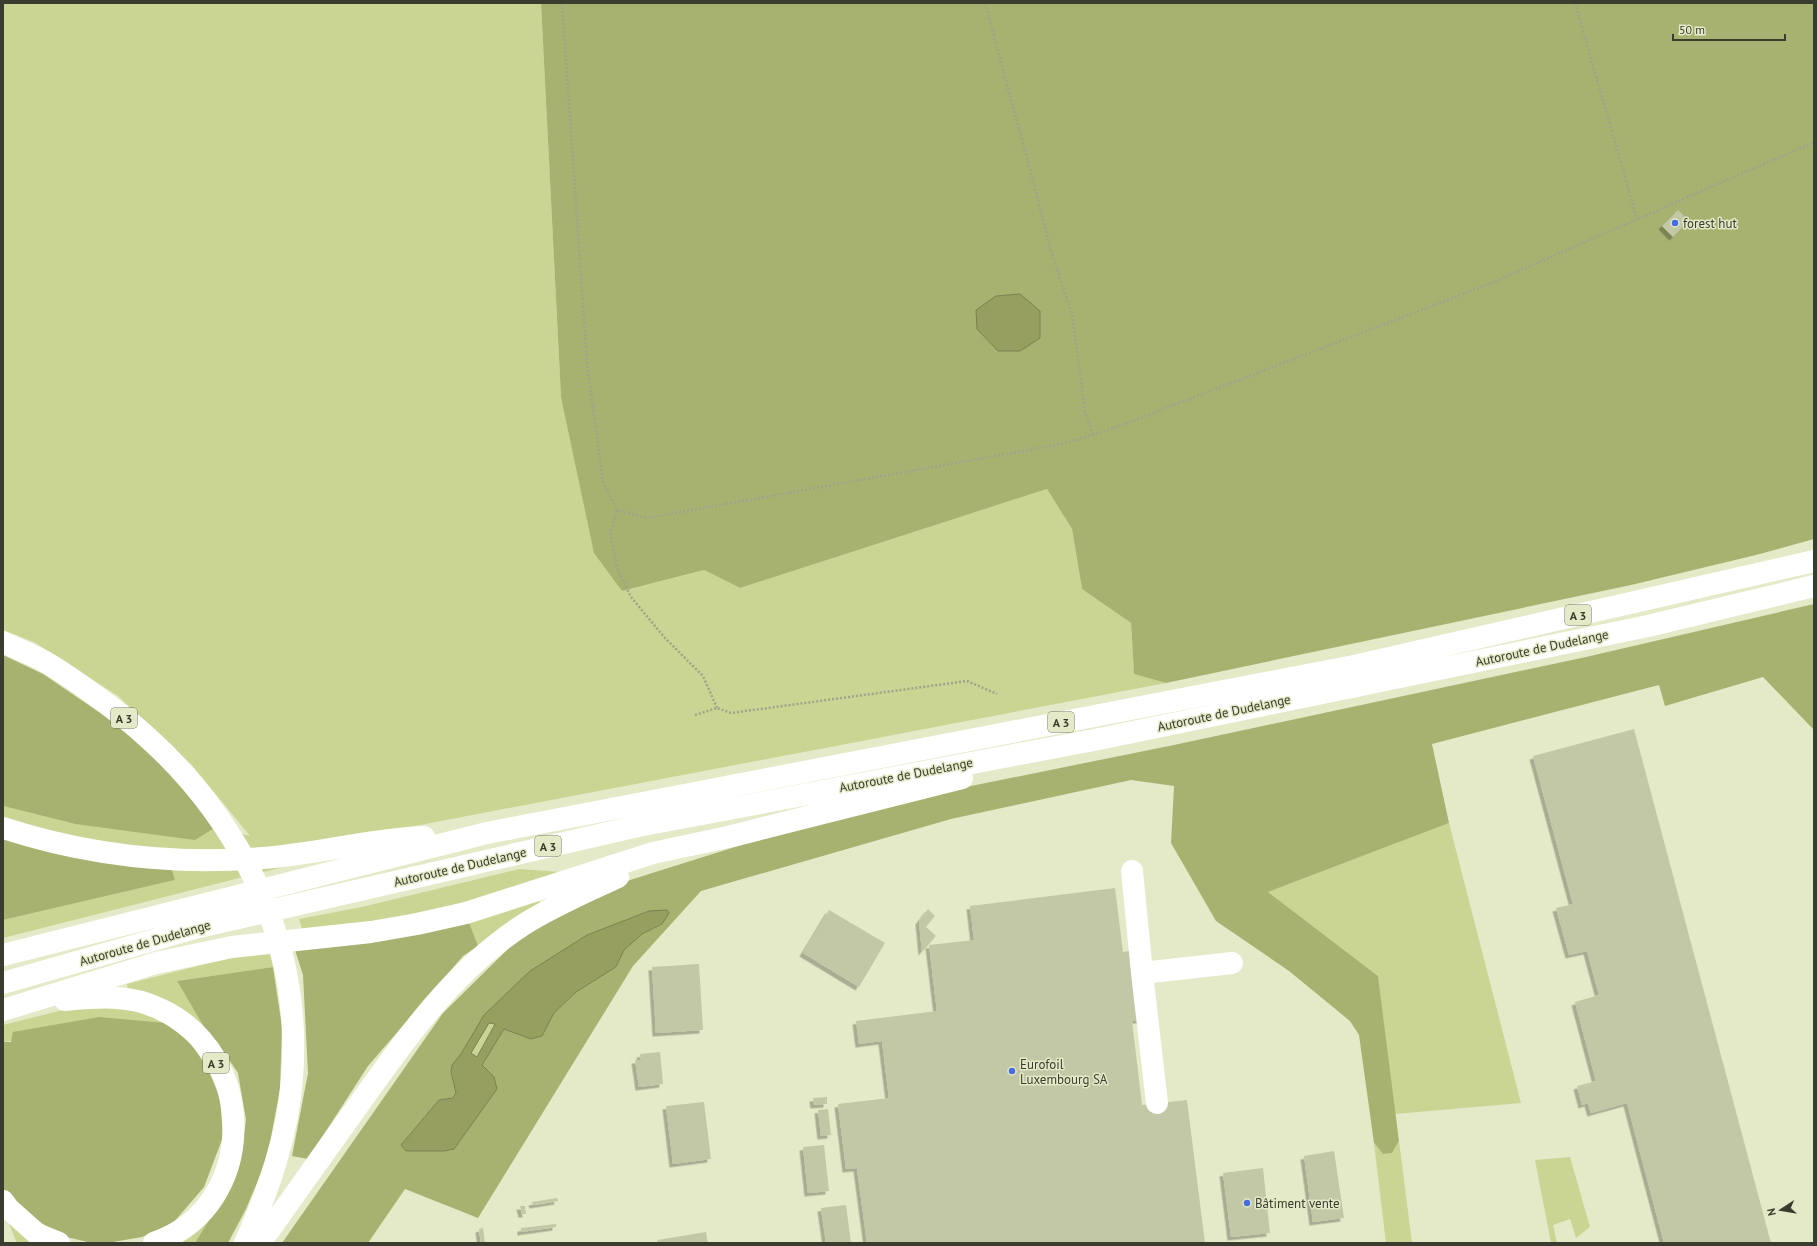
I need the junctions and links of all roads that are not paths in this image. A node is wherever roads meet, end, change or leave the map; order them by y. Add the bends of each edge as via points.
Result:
1 (1810, 561) edge
2 (1814, 586) edge
3 (3, 642) edge
4 (1099, 739) junction
5 (3, 828) edge
6 (487, 833) junction
7 (728, 837) junction
8 (1132, 871) dead end
9 (3, 956) edge
10 (1232, 963) dead end
11 (1142, 974) junction
12 (3, 983) edge
13 (24, 1004) junction
14 (3, 1010) edge
15 (1157, 1103) dead end
16 (3, 1201) edge
17 (59, 1243) edge
18 (154, 1243) edge
19 (245, 1243) edge
20 (260, 1243) edge

1 - 6 main road, Autoroute de Dudelange / A 3 via 1354,666
2 - 4 main road, Autoroute de Dudelange / A 3 via 1648,626
3 - 19 main road, A 3 via 41,660 85,688 148,737 188,778 222,821 252,870 271,915 289,984 293,1038 292,1078 287,1115 274,1170
4 - 7 main road, A 3 via 944,783
4 - 12 main road, Autoroute de Dudelange / A 3 via 638,826 199,926
5 - 6 main road, A 3 via 35,838 101,851 170,860 263,858 420,837
6 - 9 main road, Autoroute de Dudelange / A 3
7 - 13 main road, A 3 via 653,854 466,913 372,932 225,948 156,963
7 - 20 main road, A 3 via 628,872 568,900 523,925 479,959 437,1000 379,1076
8 - 11 main road
10 - 11 main road
11 - 15 main road
13 - 14 main road, A 3
13 - 18 main road, A 3 via 74,999 130,998 160,1008 184,1022 208,1048 224,1076 232,1100 235,1131 231,1156 220,1185 205,1208 186,1226
16 - 17 main road via 9,1210 37,1234

